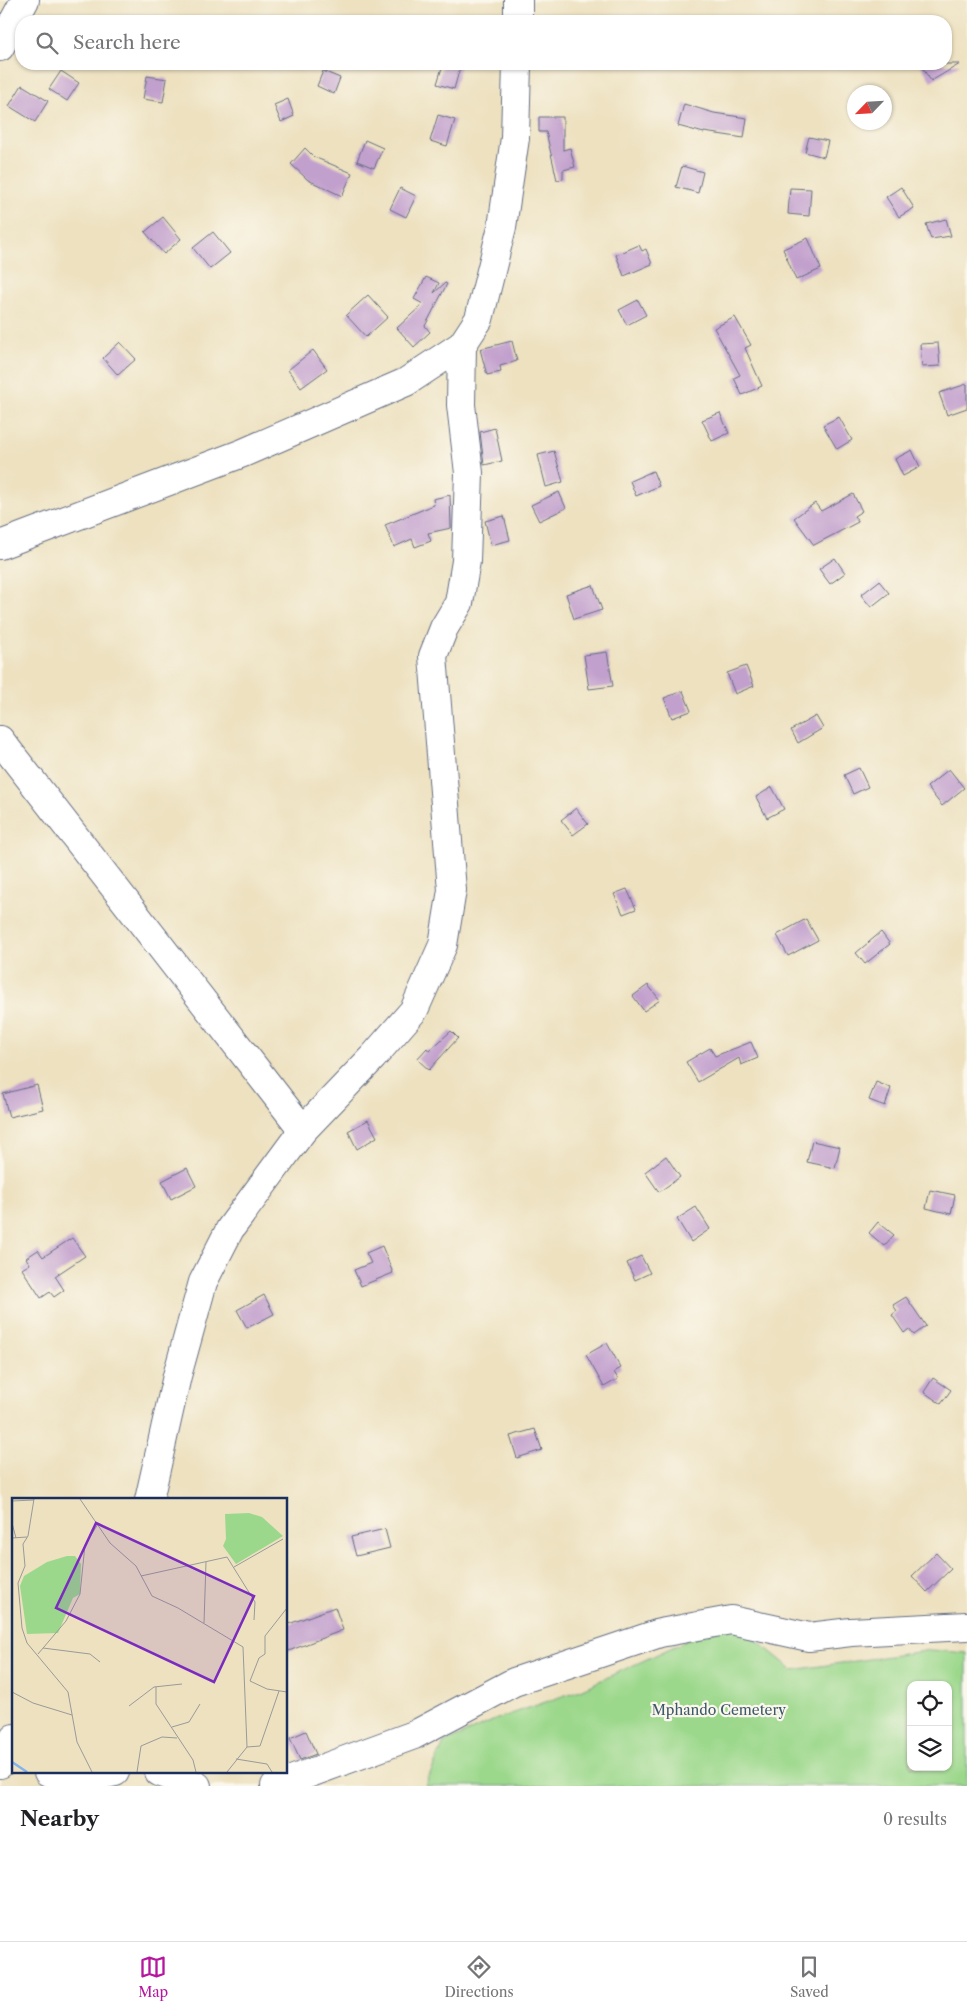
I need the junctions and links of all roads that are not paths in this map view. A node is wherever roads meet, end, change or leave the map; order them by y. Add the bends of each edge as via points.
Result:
1 (25, 0) edge
2 (518, 0) edge
3 (17, 15) edge
4 (518, 15) edge
5 (15, 19) edge
6 (0, 47) edge
7 (517, 70) edge
8 (462, 345) junction
9 (0, 545) edge
10 (0, 740) edge
11 (303, 1130) junction
12 (149, 1498) edge
13 (967, 1626) edge
14 (52, 1774) edge
15 (107, 1774) edge
16 (164, 1774) edge
17 (197, 1786) edge
18 (275, 1786) edge

1 - 3 street
2 - 4 street
5 - 6 street
7 - 8 street via 515,138 502,226 479,320
8 - 9 street via 406,382 243,452
8 - 11 street via 461,404 469,473 466,562 459,603 433,656 452,890 443,945 414,1010
10 - 11 street
11 - 12 street via 230,1229 203,1282 176,1376
13 - 18 street via 809,1637 731,1620 660,1633 514,1682 414,1735
14 - 15 street via 92,1778
16 - 17 street

